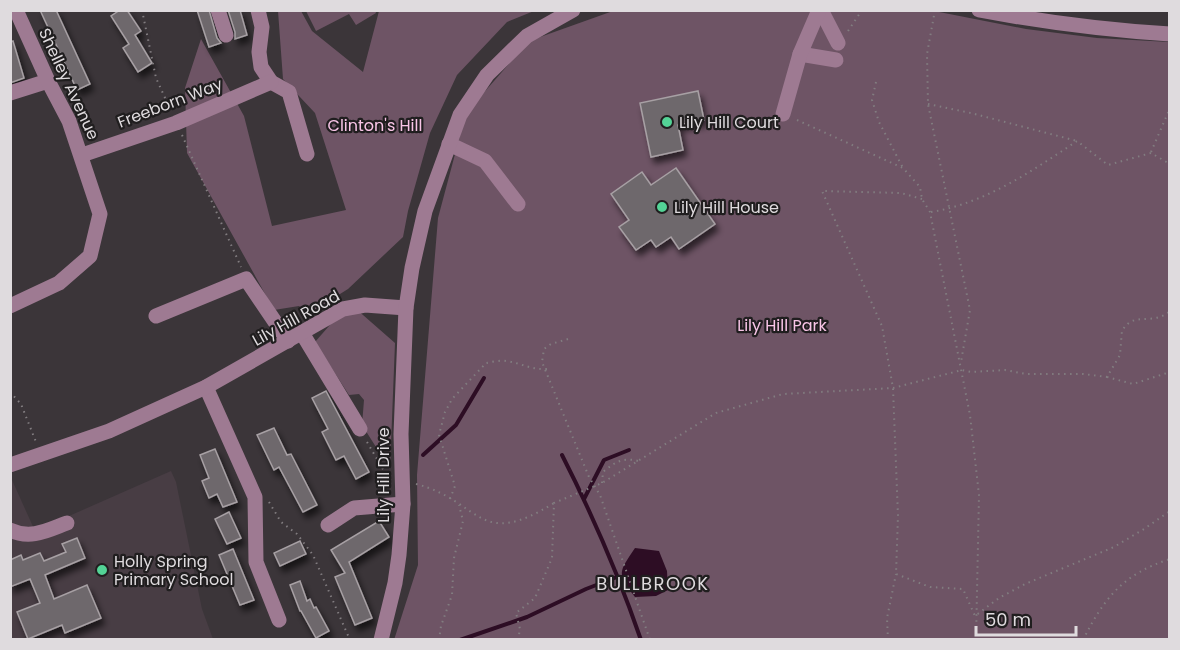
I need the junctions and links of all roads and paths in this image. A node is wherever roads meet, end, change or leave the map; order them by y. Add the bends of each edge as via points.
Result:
1 (16, 10) edge
2 (142, 10) edge
3 (218, 10) edge
4 (258, 10) edge
5 (573, 10) edge
6 (820, 10) edge
7 (862, 10) edge
8 (935, 10) edge
9 (980, 10) edge
10 (1029, 15) edge
11 (1170, 34) edge
12 (226, 35) dead end
13 (838, 43) joint
14 (800, 54) junction
15 (836, 60) dead end
16 (48, 81) junction
17 (271, 82) junction
18 (876, 82) dead end
19 (10, 93) edge
20 (928, 104) junction
21 (1170, 108) edge
22 (783, 114) joint
23 (176, 123) junction
24 (1077, 141) junction
25 (449, 144) junction
26 (1151, 153) junction
27 (307, 154) dead end
28 (82, 155) junction
29 (1170, 164) edge
30 (903, 168) junction
31 (922, 198) junction
32 (518, 204) dead end
33 (949, 209) junction
34 (930, 212) junction
35 (246, 279) junction
36 (10, 306) edge
37 (406, 308) junction
38 (1170, 311) edge
39 (156, 316) dead end
40 (302, 333) junction
41 (568, 339) dead end
42 (288, 341) junction
43 (961, 365) junction
44 (547, 369) junction
45 (962, 370) junction
46 (1170, 372) edge
47 (1107, 377) junction
48 (206, 387) junction
49 (893, 388) junction
50 (10, 392) edge
51 (360, 429) joint
52 (42, 455) junction
53 (640, 461) junction
54 (10, 465) edge
55 (390, 480) dead end
56 (602, 483) junction
57 (422, 486) dead end
58 (593, 486) junction
59 (252, 490) junction
60 (450, 499) junction
61 (554, 503) junction
62 (403, 504) junction
63 (459, 505) junction
64 (1170, 511) edge
65 (68, 523) dead end
66 (328, 525) dead end
67 (10, 530) edge
68 (1170, 559) edge
69 (896, 574) junction
70 (975, 616) junction
71 (279, 620) dead end
72 (350, 639) edge
73 (381, 639) edge
74 (439, 639) edge
75 (518, 639) edge
76 (650, 639) edge
77 (888, 639) edge
78 (976, 639) edge
79 (1083, 639) edge

1 - 16 street, Shelley Avenue
2 - 23 path via 156,78
3 - 12 street
4 - 17 street via 262,27 261,67
5 - 25 street via 527,36 487,75 460,115
6 - 13 street
6 - 14 street
7 - 13 path
8 - 20 path via 927,54
9 - 10 street
10 - 11 street via 1112,30
14 - 15 street
14 - 22 street
16 - 19 street
16 - 28 street, Shelley Avenue
17 - 23 street, Freeborn Way
17 - 27 street via 288,92
18 - 30 path via 872,100
20 - 24 path
20 - 33 path
21 - 26 path
22 - 30 path
23 - 28 street, Freeborn Way
23 - 35 path
24 - 26 path via 1108,165
24 - 33 path via 1010,184
25 - 32 street via 485,161
25 - 37 street via 418,236
26 - 29 path
28 - 36 street, Shelley Avenue via 100,214 90,256 58,283
30 - 31 path via 920,187
31 - 34 path
31 - 49 path via 901,193 822,191 882,326
33 - 34 path
33 - 43 path via 969,310
34 - 43 path
35 - 39 street
35 - 42 street
37 - 40 street, Lily Hill Road via 351,307
37 - 62 street, Lily Hill Drive via 401,434
38 - 47 path via 1149,320 1132,321 1122,330 1120,355
40 - 42 street, Lily Hill Road
40 - 51 street
41 - 44 path via 544,349 542,362
42 - 48 street, Lily Hill Road
43 - 45 path
44 - 58 path
44 - 60 path via 508,361 486,363 452,399 439,435 455,486
45 - 47 path
45 - 49 path
45 - 70 path via 979,495
46 - 47 path via 1133,384
48 - 52 street, Lily Hill Road via 109,431
48 - 59 street
49 - 53 path via 783,394 716,413
49 - 69 path
50 - 52 path via 21,404
51 - 55 path
52 - 54 street, Lily Hill Road
53 - 56 path
53 - 56 path via 627,458 613,463 603,472
56 - 58 path
57 - 60 path
58 - 61 path
58 - 76 path via 600,495
59 - 71 street via 256,562
59 - 72 path via 263,491 281,522 297,534 313,555
60 - 63 path
61 - 63 path via 534,516 510,524 488,523
61 - 75 path via 552,558 535,597 516,613
62 - 66 street via 354,508
62 - 73 street, Lily Hill Drive via 395,583
63 - 74 path via 462,521 452,595
64 - 70 path via 1114,547 1025,584
65 - 67 street via 28,536
68 - 79 path via 1124,581 1097,611
69 - 70 path via 930,587 963,589
69 - 77 path via 887,618
70 - 78 path

